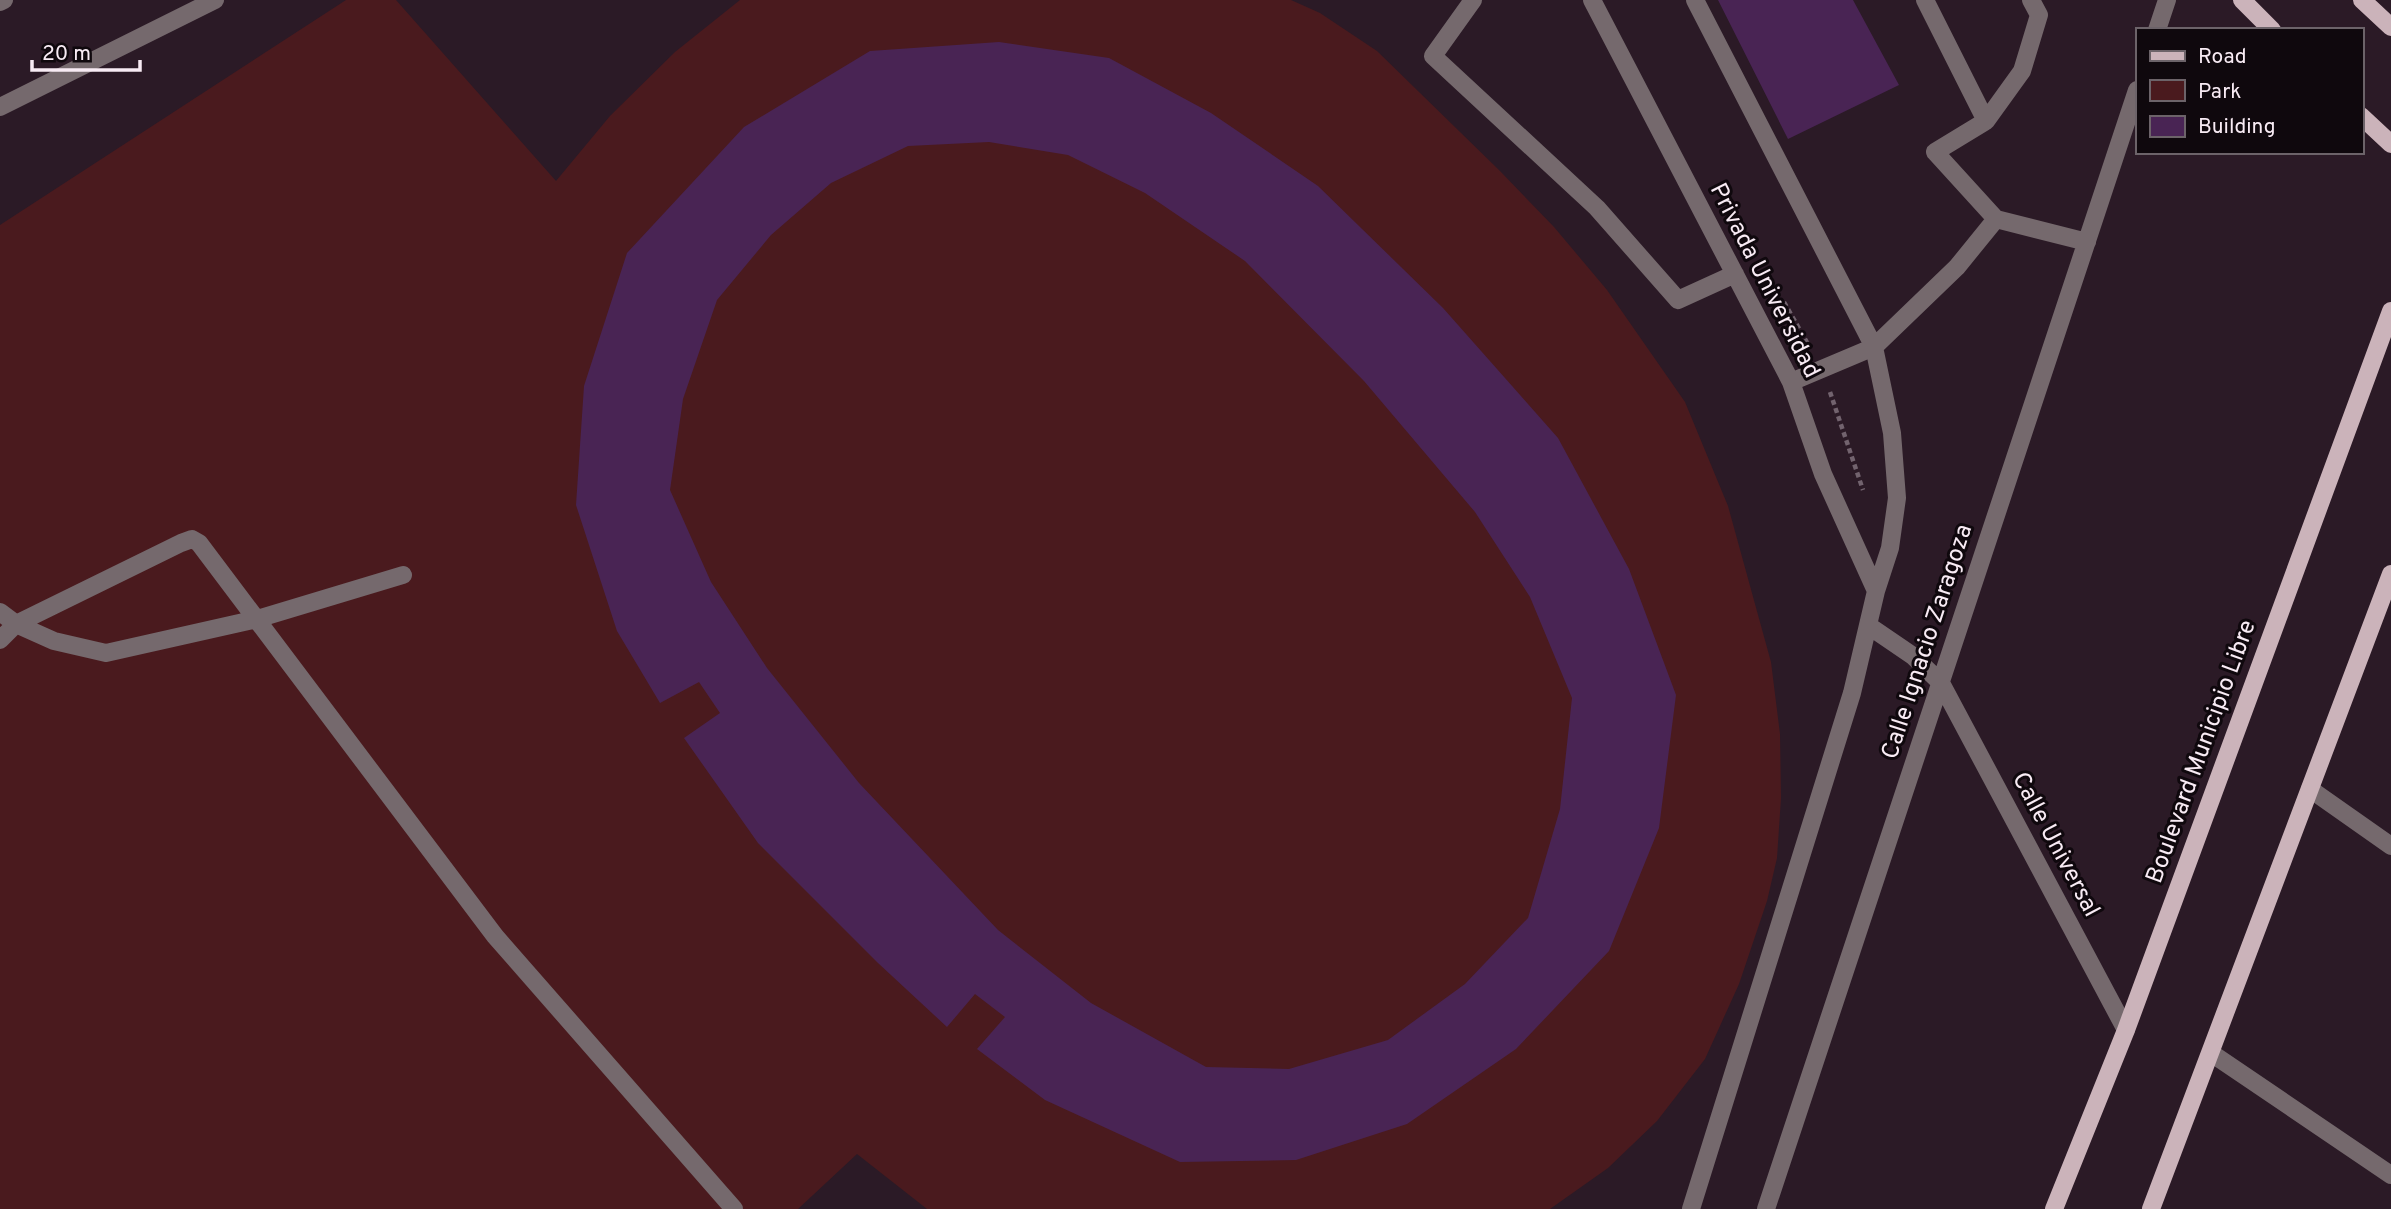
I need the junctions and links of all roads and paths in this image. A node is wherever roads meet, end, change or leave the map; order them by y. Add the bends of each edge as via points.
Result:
1 (215, 0) edge
2 (1473, 0) edge
3 (1592, 0) edge
4 (1695, 0) edge
5 (1925, 0) edge
6 (2031, 0) edge
7 (2167, 0) edge
8 (2242, 0) edge
9 (2362, 0) edge
10 (2391, 27) edge
11 (2158, 28) edge
12 (2270, 28) edge
13 (2136, 93) edge
14 (0, 107) edge
15 (2363, 118) edge
16 (1986, 121) junction
17 (2391, 144) edge
18 (1996, 219) junction
19 (2087, 242) junction
20 (1735, 274) junction
21 (2391, 311) edge
22 (1874, 347) junction
23 (1791, 382) junction
24 (2391, 574) edge
25 (403, 575) dead end
26 (1875, 591) junction
27 (0, 612) edge
28 (257, 619) junction
29 (16, 624) junction
30 (1869, 626) junction
31 (0, 640) edge
32 (1941, 684) junction
33 (2310, 789) junction
34 (2391, 846) edge
35 (2126, 1031) junction
36 (2211, 1053) junction
37 (2391, 1175) edge
38 (734, 1209) edge
39 (1690, 1209) edge
40 (1766, 1209) edge
41 (2054, 1209) edge
42 (2151, 1209) edge

1 - 14 street
2 - 20 street via 1433,56 1597,208 1678,300
3 - 20 street, Privada Universidad
4 - 22 street
5 - 16 street
6 - 16 street via 2039,15 2022,71
7 - 11 street
8 - 12 main road
9 - 10 main road
13 - 19 street, Calle Ignacio Zaragoza
15 - 17 main road
16 - 18 street via 1935,152
18 - 19 street
18 - 22 street via 1956,267
19 - 32 street, Calle Ignacio Zaragoza
20 - 23 street, Privada Universidad
21 - 35 main road, Boulevard Municipio Libre
22 - 23 street
22 - 26 street via 1892,433 1897,498 1890,548
23 - 26 street, Privada Universidad via 1823,474
24 - 33 main road
25 - 28 street
26 - 30 street
27 - 29 street
28 - 29 street via 106,653 54,641
28 - 29 street via 192,539
28 - 38 street via 495,936
29 - 31 street
30 - 32 street, Calle Universal via 1913,656
30 - 39 street
32 - 35 street, Calle Universal
32 - 40 street, Calle Ignacio Zaragoza
33 - 34 street
33 - 36 main road
35 - 41 main road, Boulevard Municipio Libre
36 - 37 street
36 - 42 main road

